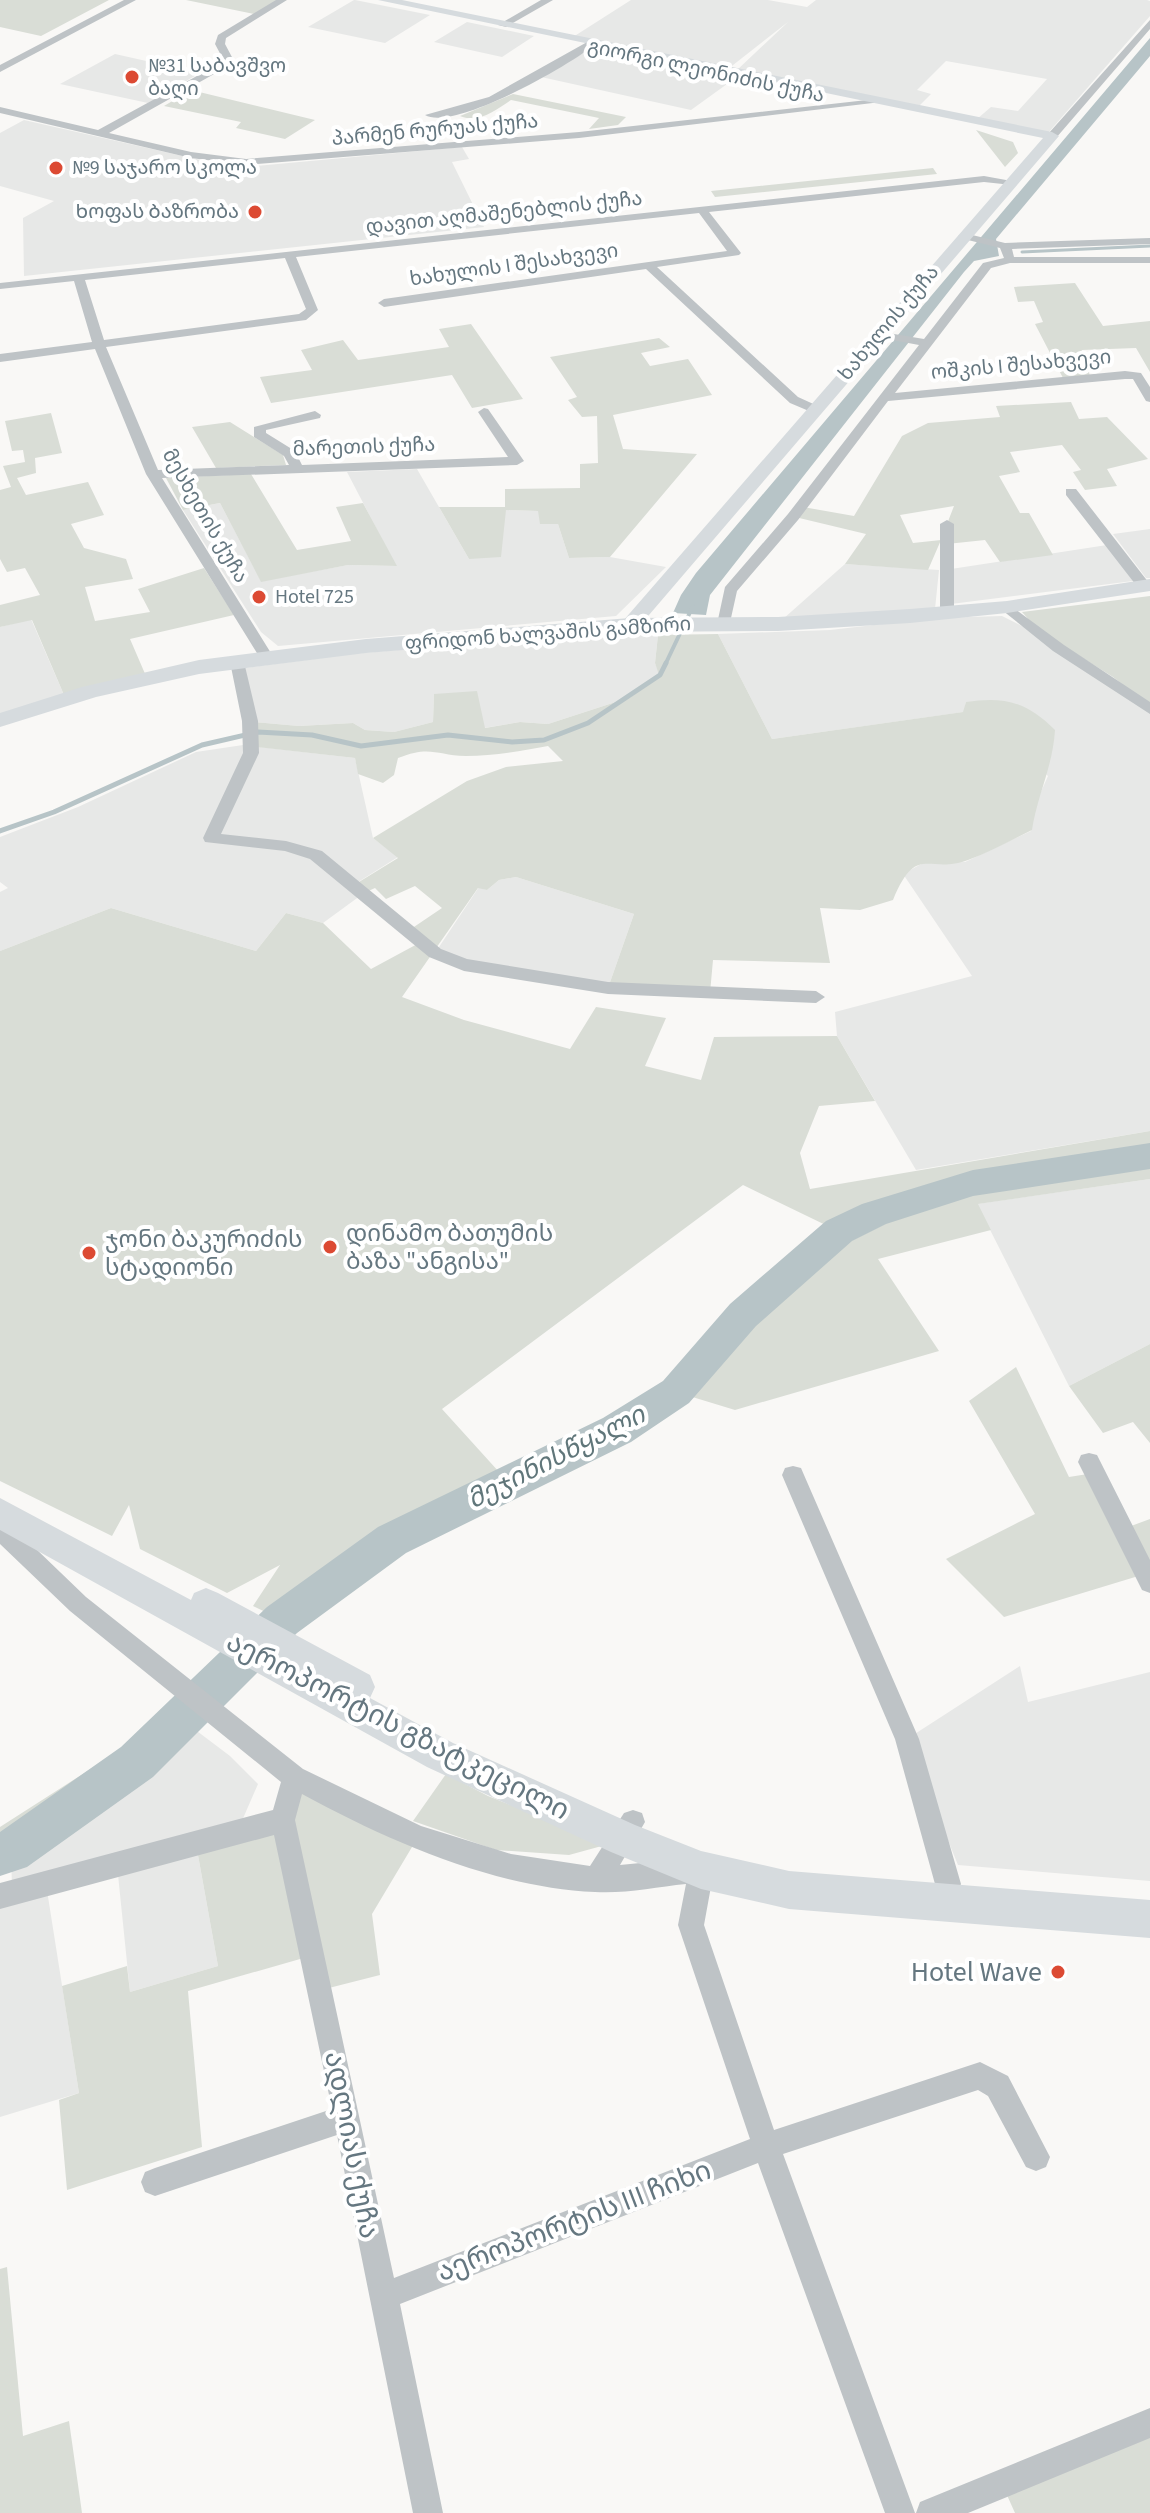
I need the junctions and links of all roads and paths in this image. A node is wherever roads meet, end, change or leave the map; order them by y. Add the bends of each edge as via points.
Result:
1 (131, 0) edge
2 (282, 0) edge
3 (365, 0) edge
4 (384, 0) edge
5 (548, 0) edge
6 (1150, 23) edge
7 (503, 25) junction
8 (590, 45) junction
9 (0, 69) edge
10 (876, 102) junction
11 (862, 103) junction
12 (0, 110) edge
13 (430, 115) dead end
14 (99, 134) junction
15 (1049, 139) junction
16 (1012, 182) junction
17 (702, 210) junction
18 (970, 238) junction
19 (1150, 241) edge
20 (1002, 245) junction
21 (289, 255) junction
22 (1010, 260) junction
23 (1150, 260) edge
24 (649, 266) junction
25 (79, 278) junction
26 (0, 286) edge
27 (384, 303) dead end
28 (887, 335) junction
29 (920, 342) junction
30 (99, 345) junction
31 (0, 358) edge
32 (883, 398) junction
33 (1150, 398) edge
34 (816, 410) junction
35 (484, 412) dead end
36 (315, 415) dead end
37 (297, 469) junction
38 (153, 474) junction
39 (1071, 492) dead end
40 (947, 524) dead end
41 (1147, 585) edge
42 (1007, 607) junction
43 (947, 612) junction
44 (724, 624) junction
45 (630, 625) junction
46 (267, 658) junction
47 (237, 662) junction
48 (1150, 709) edge
49 (0, 720) edge
50 (816, 997) dead end
51 (1089, 1462) dead end
52 (793, 1475) dead end
53 (0, 1493) edge
54 (0, 1513) edge
55 (0, 1529) edge
56 (1150, 1583) edge
57 (226, 1626) junction
58 (294, 1777) junction
59 (283, 1820) junction
60 (628, 1830) junction
61 (701, 1870) junction
62 (596, 1880) junction
63 (948, 1884) junction
64 (0, 1896) edge
65 (1150, 1899) edge
66 (1150, 1919) edge
67 (346, 2118) junction
68 (766, 2146) junction
69 (1036, 2157) dead end
70 (155, 2182) dead end
71 (382, 2297) junction
72 (1150, 2423) edge
73 (428, 2513) edge
74 (900, 2513) edge
75 (931, 2513) edge

1 - 9 street
2 - 14 street via 221,37 228,59 220,67
3 - 8 main road, გიორგი ლეონიძის ქუჩა
4 - 7 main road, გიორგი ლეონიძის ქუჩა
5 - 7 street
6 - 15 street, ხახულის ქუჩა
7 - 8 main road, გიორგი ლეონიძის ქუჩა
8 - 10 main road, გიორგი ლეონიძის ქუჩა
8 - 11 main road, გიორგი ლეონიძის ქუჩა
8 - 13 street via 483,103
10 - 11 street, პარმენ რურუას ქუჩა
10 - 15 main road, გიორგი ლეონიძის ქუჩა
11 - 14 street, პარმენ რურუას ქუჩა via 270,162 191,155
11 - 15 main road, გიორგი ლეონიძის ქუჩა
12 - 14 street, პარმენ რურუას ქუჩა
15 - 16 main road, ხახულის ქუჩა
16 - 17 street, დავით აღმაშენებლის ქუჩა via 984,179
16 - 18 main road, ხახულის ქუჩა
17 - 21 street, დავით აღმაშენებლის ქუჩა
17 - 24 street, ხახულის I შესახვევი via 735,253
18 - 20 street
18 - 28 main road, ხახულის ქუჩა
19 - 20 street
20 - 22 street
21 - 25 street, დავით აღმაშენებლის ქუჩა
21 - 30 street via 309,313
22 - 23 street
22 - 29 street, ხახულის ქუჩა via 987,265
24 - 27 street, ხახულის I შესახვევი
24 - 34 street, ხახულის I შესახვევი via 794,400
25 - 26 street, დავით აღმაშენებლის ქუჩა
25 - 30 street, მესხეთის ქუჩა
28 - 29 street
28 - 34 main road, ხახულის ქუჩა
29 - 32 street, ხახულის ქუჩა
30 - 31 street
30 - 38 street, მესხეთის ქუჩა
32 - 33 street, ოშკის I შესახვევი via 1125,375 1137,376
32 - 44 street, ხახულის ქუჩა via 730,590
34 - 45 main road, ხახულის ქუჩა
35 - 37 street, მარეთის ქუჩა via 517,461
36 - 37 street via 260,427 259,434 290,454
37 - 38 street, მარეთის ქუჩა
38 - 46 street, მესხეთის ქუჩა
39 - 41 street
40 - 43 street
41 - 42 highway, ფრიდონ ხალვაშის გამზირი
42 - 43 highway, ფრიდონ ხალვაშის გამზირი
42 - 48 street via 1032,631
43 - 44 highway, ფრიდონ ხალვაშის გამზირი
44 - 45 highway, ფრიდონ ხალვაშის გამზირი
45 - 46 highway, ფრიდონ ხალვაშის გამზირი
46 - 47 highway, ფრიდონ ხალვაშის გამზირი
47 - 49 highway, ფრიდონ ხალვაშის გამზირი via 90,692
47 - 50 street via 251,753 211,838 286,846 316,855 450,960 608,988
51 - 56 street
52 - 63 street via 907,1739
53 - 57 highway, აეროპორტის გზატკეცილი
54 - 57 highway, აეროპორტის გზატკეცილი
55 - 58 street via 78,1604
57 - 60 highway, აეროპორტის გზატკეცილი
58 - 59 street, ადლიას ქუჩა
58 - 62 street via 418,1837 511,1867
59 - 64 street
59 - 67 street, ადლიას ქუჩა
60 - 61 highway, აეროპორტის გზატკეცილი
60 - 62 street
60 - 63 highway, აეროპორტის გზატკეცილი via 791,1869
61 - 62 street
61 - 66 highway, აეროპორტის გზატკეცილი via 789,1890
61 - 68 street via 691,1925
63 - 65 highway, აეროპორტის გზატკეცილი
67 - 70 street
67 - 71 street, ადლიას ქუჩა
68 - 69 street, აეროპორტის III ჩიხი via 980,2076 998,2086
68 - 71 street, აეროპორტის III ჩიხი
68 - 74 street
71 - 73 street, ადლიას ქუჩა
72 - 75 street

